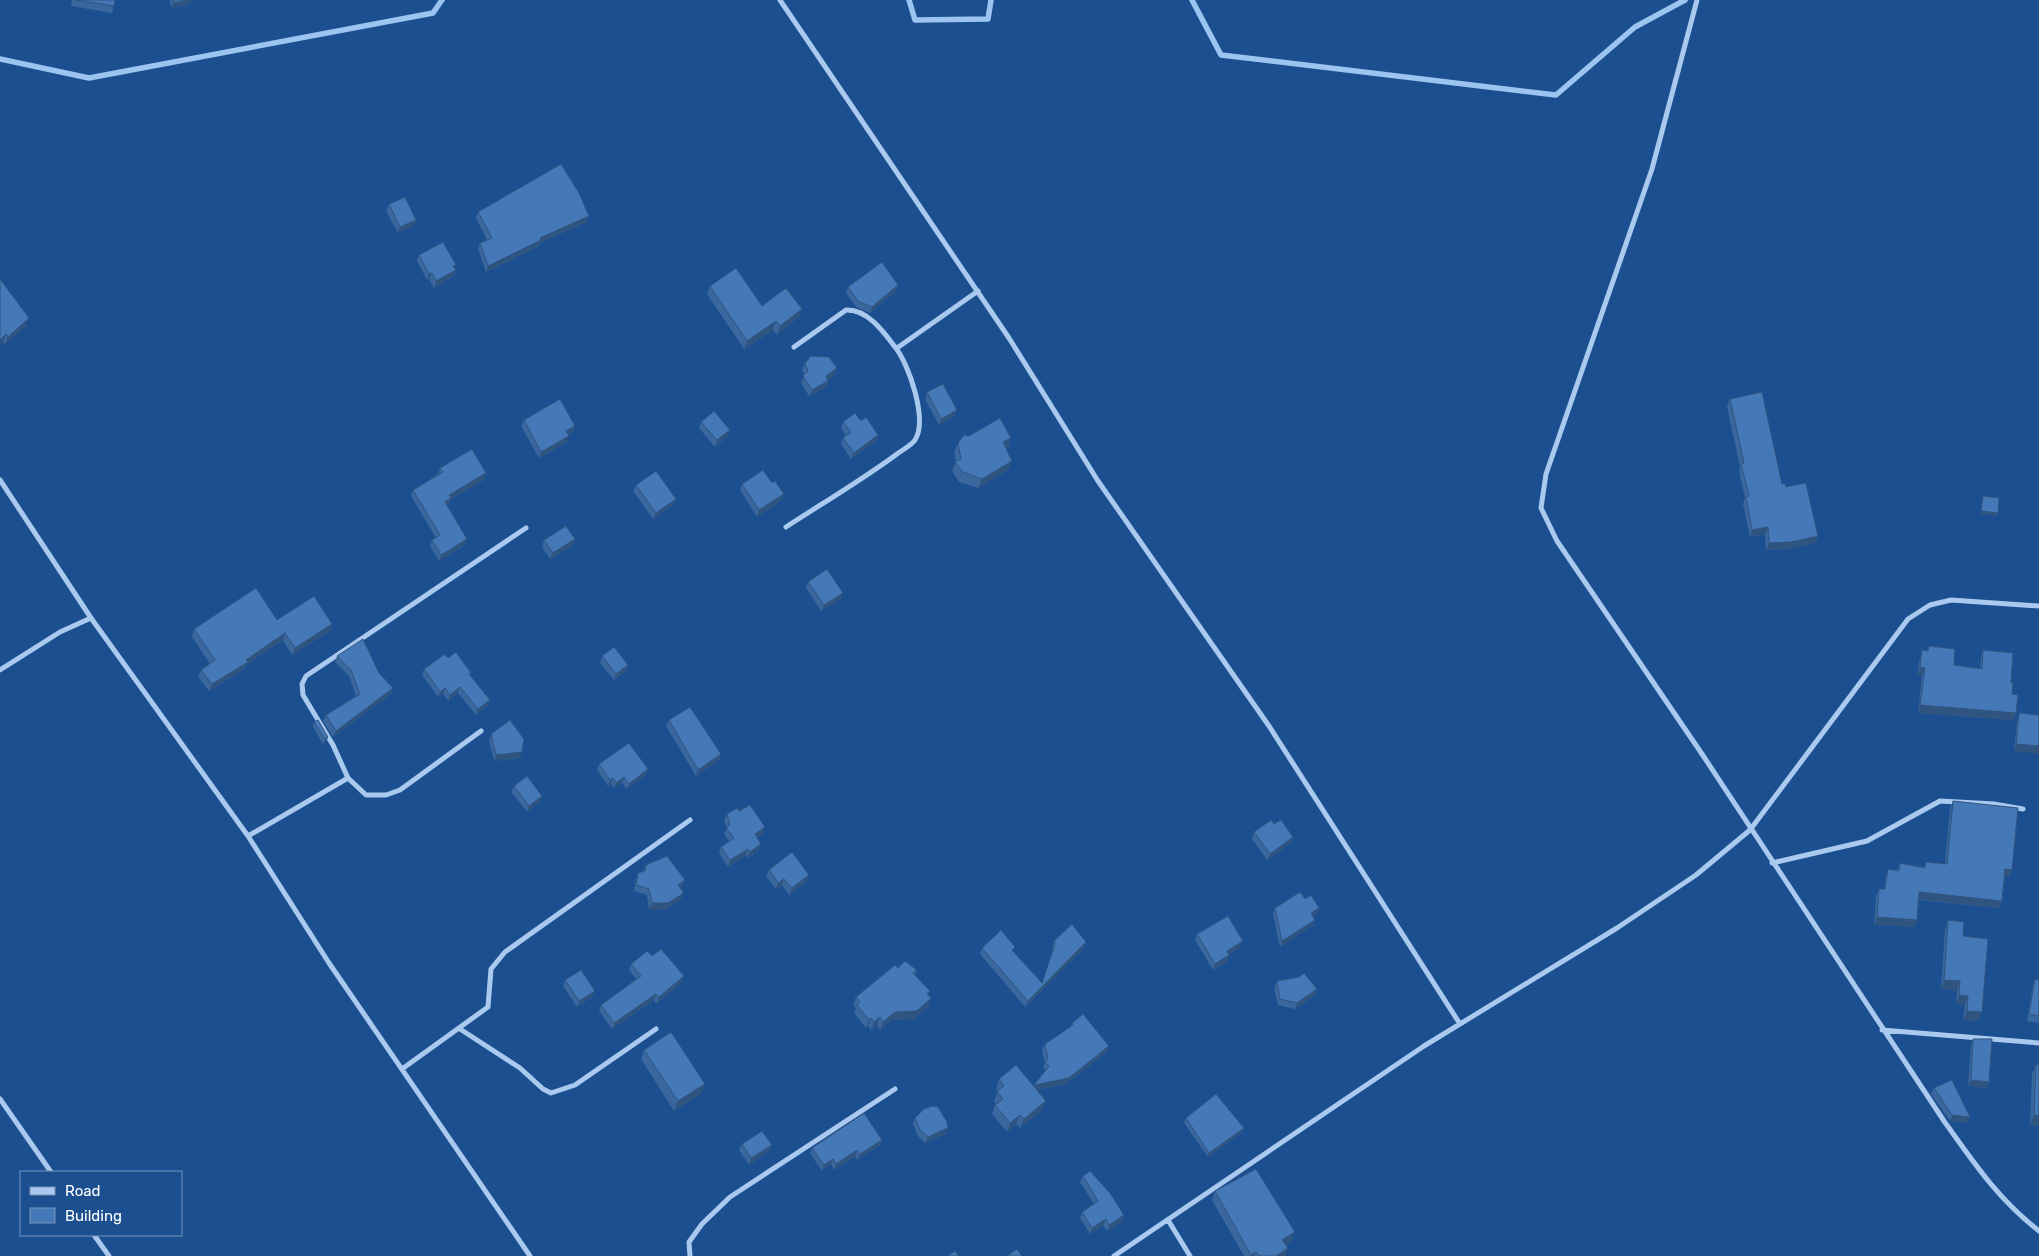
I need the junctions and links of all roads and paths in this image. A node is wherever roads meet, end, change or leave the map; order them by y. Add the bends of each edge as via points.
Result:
1 (780, 0) edge
2 (1697, 0) edge
3 (978, 291) junction
4 (794, 347) dead end
5 (897, 348) junction
6 (0, 480) edge
7 (786, 527) dead end
8 (526, 528) dead end
9 (2039, 606) edge
10 (91, 618) junction
11 (0, 670) edge
12 (482, 731) dead end
13 (348, 778) junction
14 (2023, 809) dead end
15 (690, 820) dead end
16 (1750, 830) junction
17 (248, 836) junction
18 (1772, 863) junction
19 (1460, 1024) junction
20 (460, 1029) junction
21 (656, 1029) dead end
22 (1882, 1030) junction
23 (2039, 1043) edge
24 (402, 1069) junction
25 (895, 1089) dead end
26 (0, 1099) edge
27 (50, 1171) edge
28 (1168, 1220) junction
29 (2039, 1231) edge
30 (95, 1236) edge
31 (109, 1256) edge
32 (530, 1256) edge
33 (690, 1256) edge
34 (1114, 1256) edge
35 (1190, 1256) edge

1 - 3 street
2 - 16 street via 1652,169 1546,474 1541,508 1557,541
3 - 5 street
3 - 19 street via 1098,482 1269,726
4 - 5 street via 846,310 854,310 866,315
5 - 7 street via 914,389 921,422 915,441
6 - 10 street
8 - 13 street via 306,676 302,684 304,695
9 - 16 street via 1951,600 1930,605 1908,619
10 - 11 street via 60,632
10 - 17 street
12 - 13 street via 400,790 386,795 366,795
13 - 17 street
14 - 18 street via 1940,801 1867,841
15 - 20 street via 505,952 491,969 488,1007
16 - 18 street
16 - 19 street via 1680,885 1617,928
17 - 24 street
18 - 22 street
19 - 28 street
20 - 21 street via 520,1068 551,1093 575,1085
20 - 24 street
22 - 23 street
22 - 29 street via 1984,1176 2014,1211
24 - 32 street
25 - 33 street via 730,1197 702,1224 689,1242
26 - 27 street
28 - 34 street
28 - 35 street
30 - 31 street

